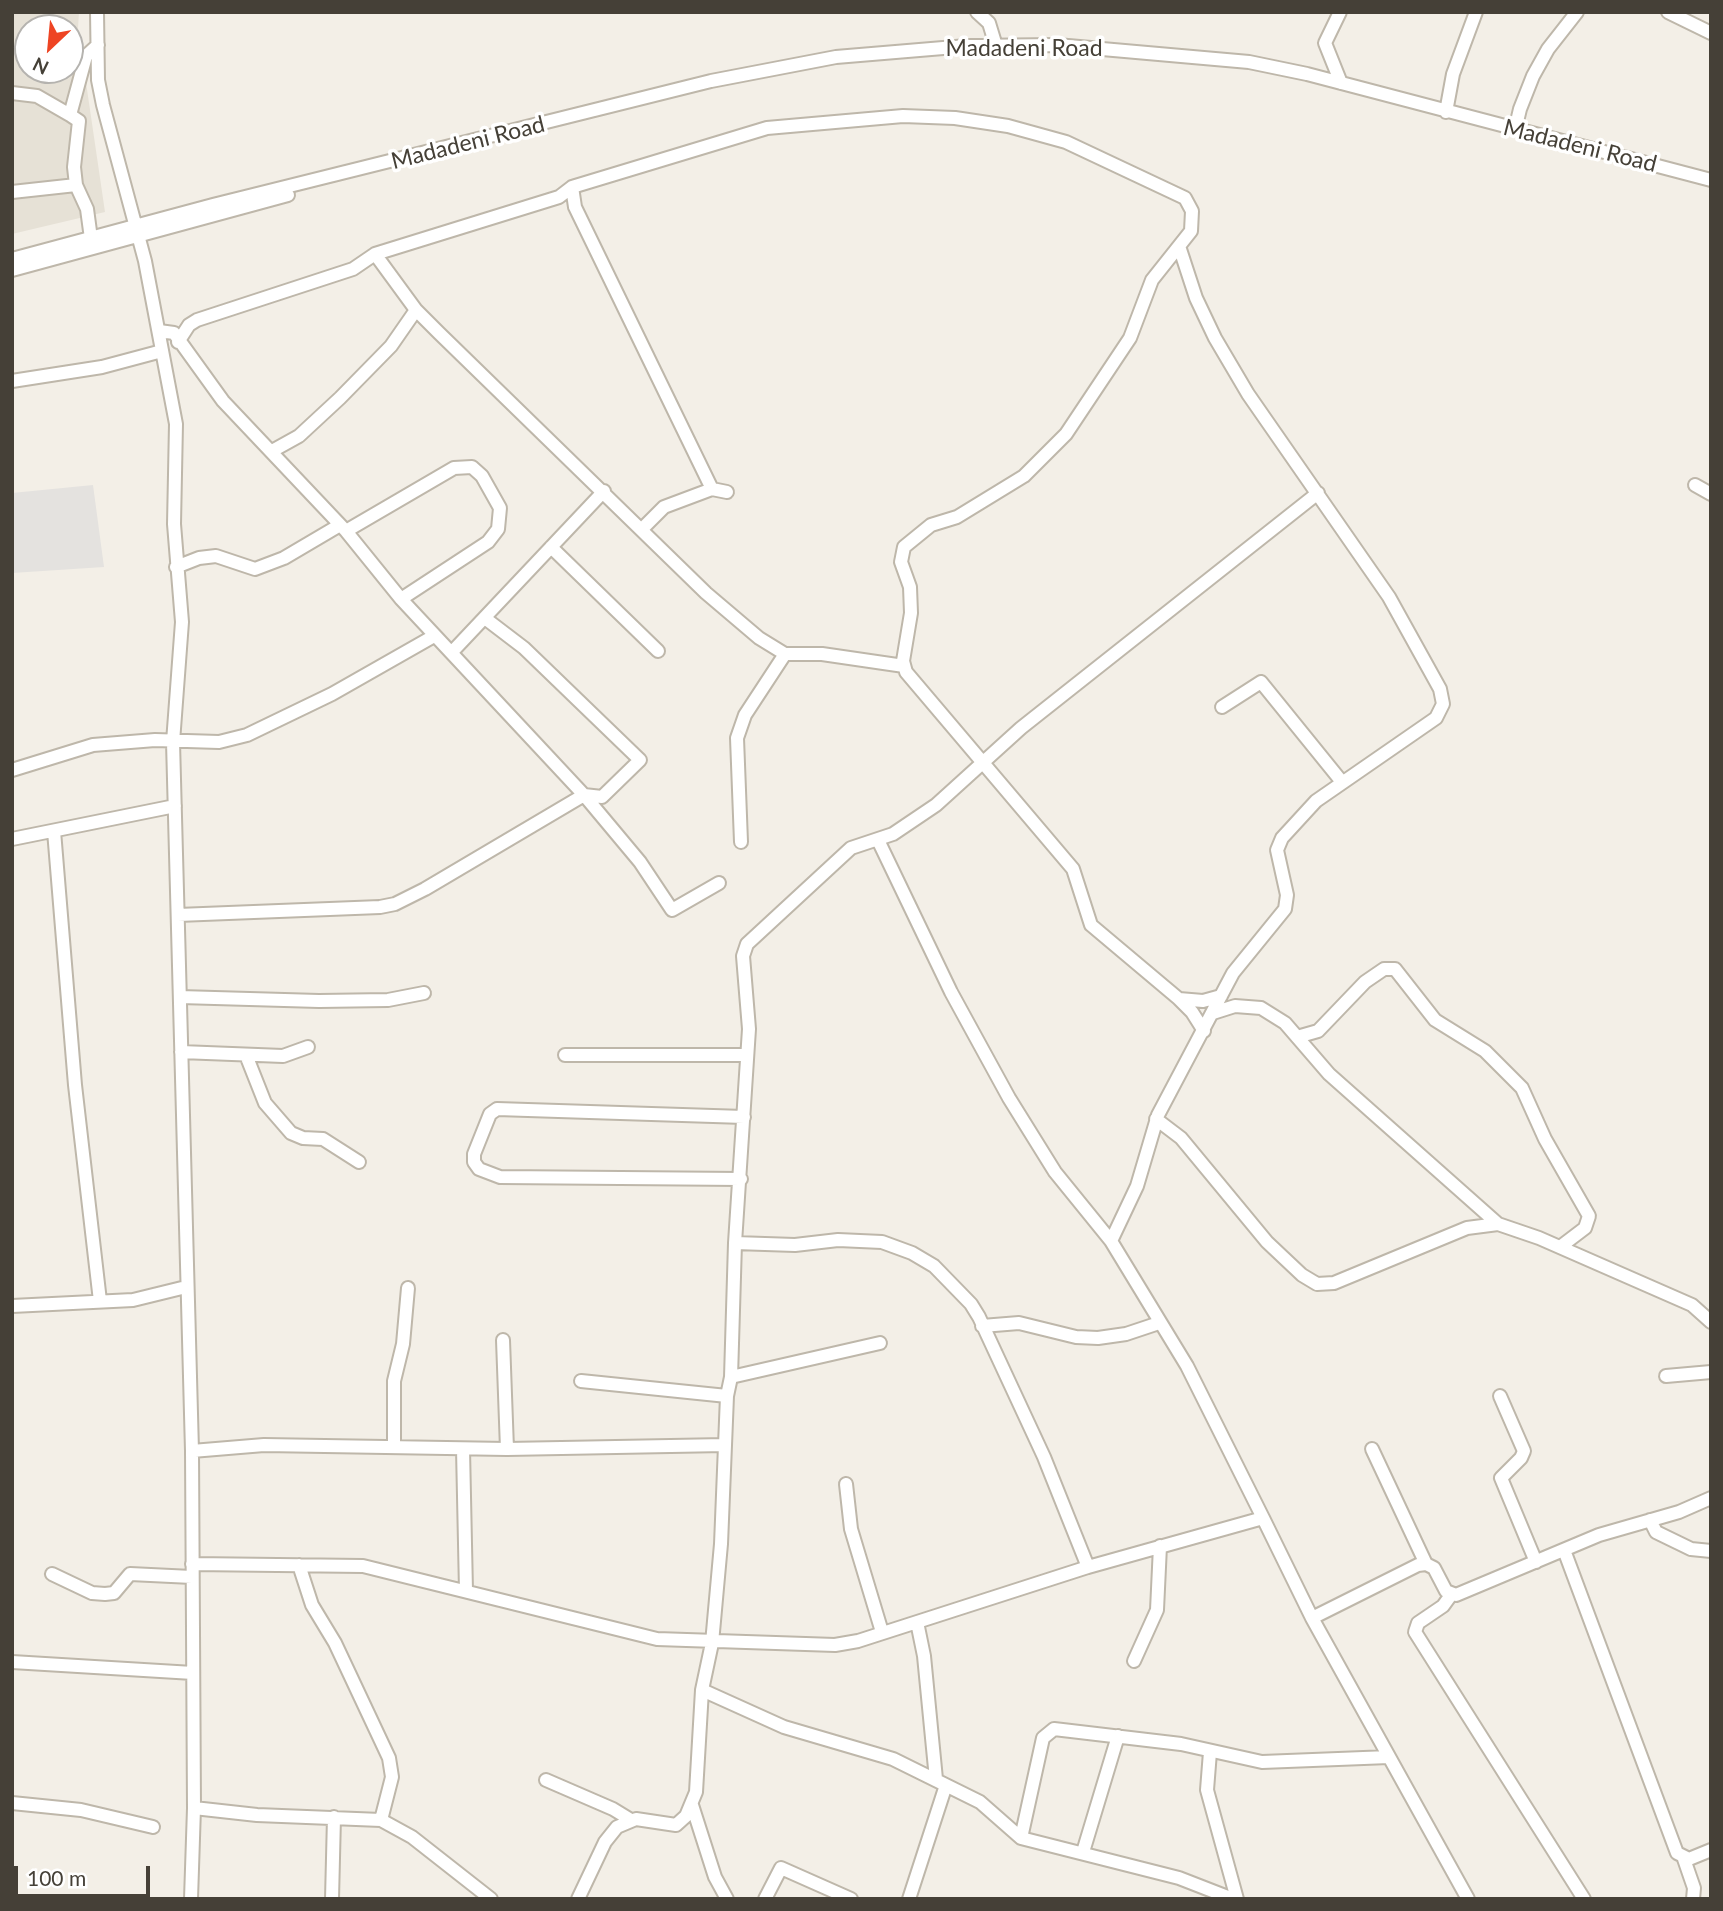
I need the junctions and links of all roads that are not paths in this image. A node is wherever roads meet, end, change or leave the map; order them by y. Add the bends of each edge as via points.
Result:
1 (97, 12) edge
2 (977, 12) edge
3 (1340, 12) edge
4 (1476, 12) edge
5 (1577, 12) edge
6 (1668, 12) edge
7 (1711, 33) edge
8 (97, 45) junction
9 (996, 46) junction
10 (1341, 83) junction
11 (12, 93) edge
12 (1446, 112) junction
13 (71, 115) junction
14 (1515, 130) junction
15 (1711, 180) edge
16 (76, 185) junction
17 (572, 187) junction
18 (12, 192) edge
19 (559, 197) junction
20 (575, 207) junction
21 (138, 231) junction
22 (116, 242) junction
23 (91, 244) junction
24 (1179, 246) junction
25 (375, 254) junction
26 (12, 259) edge
27 (145, 261) junction
28 (12, 270) edge
29 (416, 310) junction
30 (159, 331) junction
31 (178, 342) junction
32 (162, 351) junction
33 (12, 381) edge
34 (272, 451) junction
35 (1695, 485) dead end
36 (712, 489) junction
37 (604, 491) junction
38 (727, 492) dead end
39 (1318, 493) junction
40 (1711, 494) edge
41 (343, 528) junction
42 (642, 529) junction
43 (551, 547) junction
44 (176, 567) junction
45 (401, 599) junction
46 (486, 619) junction
47 (434, 636) junction
48 (658, 651) dead end
49 (452, 652) junction
50 (786, 654) junction
51 (904, 666) junction
52 (1222, 707) dead end
53 (173, 742) junction
54 (982, 763) junction
55 (12, 770) edge
56 (1342, 782) junction
57 (584, 795) junction
58 (175, 806) junction
59 (54, 831) junction
60 (12, 839) edge
61 (878, 840) junction
62 (741, 842) dead end
63 (719, 883) dead end
64 (178, 915) junction
65 (424, 993) dead end
66 (1221, 996) junction
67 (180, 997) junction
68 (1179, 999) junction
69 (1213, 1013) junction
70 (1203, 1031) junction
71 (1297, 1037) junction
72 (308, 1047) dead end
73 (181, 1052) junction
74 (246, 1055) junction
75 (565, 1055) dead end
76 (747, 1055) junction
77 (744, 1117) junction
78 (1156, 1119) junction
79 (359, 1161) dead end
80 (741, 1179) junction
81 (1498, 1224) junction
82 (1111, 1241) junction
83 (735, 1243) junction
84 (1560, 1247) junction
85 (186, 1286) junction
86 (408, 1288) dead end
87 (100, 1301) junction
88 (12, 1306) edge
89 (1158, 1322) junction
90 (1711, 1322) edge
91 (982, 1326) junction
92 (503, 1340) dead end
93 (880, 1343) dead end
94 (1711, 1372) edge
95 (1666, 1376) dead end
96 (731, 1377) junction
97 (582, 1381) dead end
98 (727, 1396) junction
99 (1500, 1396) dead end
100 (725, 1445) junction
101 (394, 1447) junction
102 (463, 1449) junction
103 (507, 1449) junction
104 (1372, 1449) dead end
105 (192, 1451) junction
106 (846, 1484) dead end
107 (1711, 1498) edge
108 (1263, 1518) junction
109 (1650, 1520) junction
110 (1160, 1546) junction
111 (1564, 1550) junction
112 (1711, 1551) edge
113 (1536, 1562) junction
114 (1426, 1564) junction
115 (299, 1565) junction
116 (1088, 1567) junction
117 (192, 1570) junction
118 (52, 1574) dead end
119 (466, 1591) junction
120 (1451, 1595) junction
121 (1312, 1618) junction
122 (916, 1622) junction
123 (882, 1632) junction
124 (712, 1643) junction
125 (1134, 1661) dead end
126 (12, 1662) edge
127 (193, 1673) junction
128 (702, 1690) junction
129 (1118, 1736) junction
130 (1210, 1752) junction
131 (1389, 1757) junction
132 (546, 1780) dead end
133 (941, 1782) junction
134 (12, 1803) edge
135 (692, 1805) junction
136 (194, 1808) junction
137 (334, 1817) junction
138 (381, 1820) junction
139 (631, 1820) junction
140 (152, 1827) dead end
141 (1021, 1838) junction
142 (1711, 1850) edge
143 (1083, 1852) junction
144 (1684, 1859) junction
145 (191, 1899) edge
146 (332, 1899) edge
147 (491, 1899) edge
148 (578, 1899) edge
149 (727, 1899) edge
150 (765, 1899) edge
151 (851, 1899) edge
152 (909, 1899) edge
153 (1235, 1899) edge
154 (1468, 1899) edge
155 (1584, 1899) edge
156 (1693, 1899) edge

1 - 8 street
2 - 9 street via 989,23
3 - 10 street via 1325,43
4 - 12 street via 1452,74
5 - 14 street via 1533,76
6 - 7 street
8 - 13 street via 86,56
8 - 21 street via 103,105
9 - 10 street, Madadeni Road via 1057,45 1176,54 1249,62
9 - 21 street, Madadeni Road via 836,57 711,81
10 - 12 street, Madadeni Road
11 - 13 street via 37,96
12 - 14 street, Madadeni Road
13 - 16 street via 79,121
14 - 15 street, Madadeni Road
16 - 18 street
16 - 23 street via 87,209
17 - 19 street
17 - 20 street
17 - 24 street via 767,128 902,116 955,118 1066,142 1185,198 1192,211 1191,231
19 - 20 street
19 - 25 street
20 - 36 street
21 - 22 street, Madadeni Road
21 - 23 street, Madadeni Road
21 - 27 street
22 - 23 street, Madadeni Road
22 - 27 street
23 - 26 street, Madadeni Road
23 - 28 street, Madadeni Road
24 - 39 street via 1214,338
24 - 51 street via 1152,281 1130,338 1112,367 1041,462 957,517 931,525 904,547 901,562 910,587 911,613 902,653
25 - 29 street
25 - 31 street via 352,269 197,320
27 - 30 street
29 - 34 street via 391,346 340,398 299,436
29 - 37 street
30 - 31 street via 174,334
30 - 32 street
31 - 34 street via 223,401
32 - 33 street via 102,367
32 - 44 street via 176,424
34 - 41 street
35 - 40 street
36 - 38 street
36 - 42 street via 664,507
37 - 42 street
37 - 43 street
39 - 54 street
39 - 56 street via 1389,597 1443,698 1436,718
41 - 44 street via 255,569 216,556
41 - 45 street
41 - 45 street via 454,468 472,467 482,476 500,508 498,529 488,542
42 - 50 street via 706,593 759,638
43 - 46 street
43 - 48 street
44 - 53 street via 182,622
45 - 47 street
46 - 49 street
46 - 57 street via 524,648 640,760 603,797
47 - 49 street
47 - 53 street via 275,724 219,742
49 - 57 street
50 - 51 street via 822,654
50 - 62 street via 745,715 737,738
51 - 54 street
52 - 56 street via 1261,682
53 - 55 street via 93,745
53 - 58 street
54 - 61 street via 929,811
54 - 68 street via 1073,869 1091,925
56 - 66 street via 1316,801 1282,838 1278,850 1287,895 1285,909 1248,952
57 - 63 street via 640,862 672,910
57 - 64 street via 395,904
58 - 59 street
58 - 64 street
59 - 60 street
59 - 87 street via 75,1085
61 - 76 street via 851,848 747,944 743,956
61 - 82 street via 951,992 1028,1132
64 - 67 street
65 - 67 street via 388,1000 333,1001
66 - 68 street via 1193,1002
66 - 69 street
67 - 73 street
68 - 70 street
69 - 70 street
69 - 71 street via 1235,1006 1261,1008
70 - 78 street
71 - 81 street via 1329,1074
71 - 84 street via 1318,1031 1365,982 1384,969 1395,969 1435,1020 1485,1051 1522,1088 1589,1216 1585,1228
72 - 74 street via 282,1056
73 - 74 street
73 - 85 street
74 - 79 street via 265,1103 291,1133 323,1139
75 - 76 street
76 - 77 street
77 - 80 street
77 - 80 street via 497,1109 490,1114 474,1159 485,1173 500,1177
78 - 81 street via 1181,1138 1267,1242 1317,1284 1334,1283 1467,1228
78 - 82 street via 1140,1177
80 - 83 street
81 - 84 street
82 - 89 street
83 - 91 street via 882,1241 934,1266 971,1304
83 - 96 street
84 - 90 street via 1692,1305
85 - 87 street via 133,1300
85 - 105 street
86 - 101 street via 394,1381
87 - 88 street
89 - 91 street via 1098,1338 1019,1324
89 - 108 street via 1187,1366
91 - 116 street via 1044,1457
92 - 103 street
93 - 96 street
94 - 95 street
96 - 98 street
97 - 98 street
98 - 100 street
99 - 113 street via 1524,1451 1501,1478
100 - 103 street
100 - 124 street
101 - 102 street
101 - 105 street via 264,1445
102 - 103 street
102 - 119 street
104 - 114 street
105 - 117 street
106 - 123 street via 851,1529
107 - 109 street
108 - 110 street
108 - 121 street
109 - 111 street
109 - 112 street via 1656,1532 1690,1549
110 - 116 street
110 - 125 street via 1157,1609
111 - 113 street
111 - 144 street via 1640,1758 1677,1853
113 - 120 street
114 - 120 street via 1434,1568
114 - 121 street via 1408,1568
115 - 117 street
115 - 119 street via 363,1566
115 - 138 street via 312,1605 390,1758 392,1777
116 - 122 street
117 - 118 street via 130,1574 114,1593 105,1594 92,1594
117 - 127 street
119 - 124 street via 657,1639
120 - 155 street via 1443,1606 1421,1619 1415,1632
121 - 131 street
122 - 123 street
122 - 133 street
123 - 124 street via 835,1645
124 - 128 street
126 - 127 street
127 - 136 street
128 - 133 street via 784,1727 893,1759
128 - 135 street
129 - 130 street
129 - 141 street via 1048,1731
129 - 143 street
130 - 131 street via 1262,1762
130 - 153 street via 1208,1800 1230,1865
131 - 154 street
132 - 139 street
133 - 141 street via 980,1802
133 - 152 street
134 - 140 street via 81,1810
135 - 139 street via 676,1825
135 - 149 street via 715,1877
136 - 137 street
136 - 145 street
137 - 138 street
137 - 146 street
138 - 147 street via 412,1837
139 - 148 street via 617,1827 605,1842
141 - 143 street
142 - 144 street
143 - 153 street via 1179,1878
144 - 156 street
150 - 151 street via 781,1868

